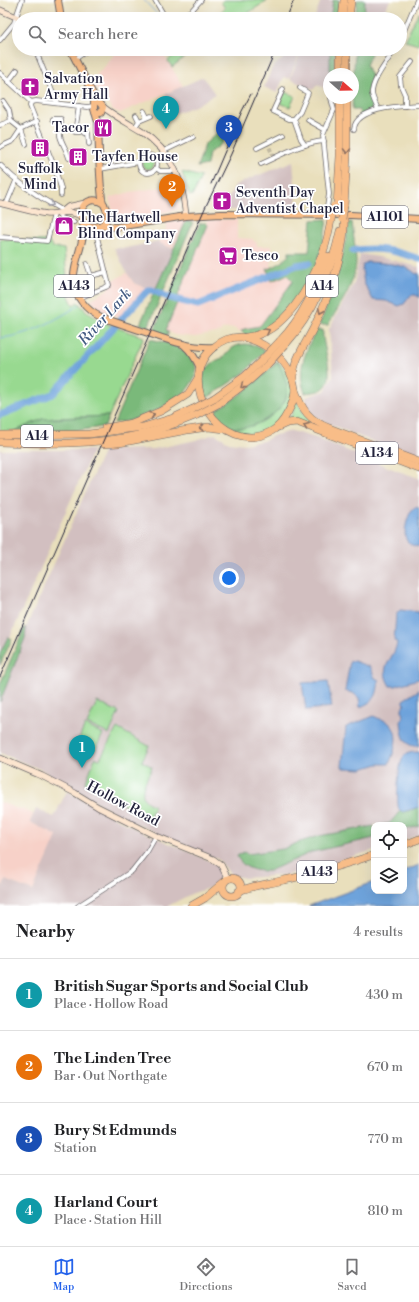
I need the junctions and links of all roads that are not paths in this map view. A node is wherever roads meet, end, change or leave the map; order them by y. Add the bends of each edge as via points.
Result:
1 (22, 0) edge
2 (58, 0) edge
3 (155, 0) edge
4 (201, 0) edge
5 (344, 0) edge
6 (351, 0) edge
7 (417, 0) edge
8 (188, 6) dead end
9 (0, 10) edge
10 (191, 11) joint
11 (20, 12) edge
12 (61, 12) edge
13 (162, 12) edge
14 (343, 12) edge
15 (350, 12) edge
16 (12, 15) edge
17 (407, 24) edge
18 (12, 25) edge
19 (0, 40) edge
20 (38, 56) edge
21 (74, 56) edge
22 (79, 56) edge
23 (340, 56) edge
24 (347, 56) edge
25 (390, 56) edge
26 (75, 59) junction
27 (412, 62) dead end
28 (340, 68) edge
29 (347, 68) edge
30 (17, 70) dead end
31 (0, 74) edge
32 (8, 82) junction
33 (300, 88) dead end
34 (284, 89) dead end
35 (3, 101) dead end
36 (31, 102) junction
37 (57, 103) junction
38 (332, 104) edge
39 (340, 104) edge
40 (347, 104) edge
41 (419, 105) edge
42 (79, 106) junction
43 (405, 106) junction
44 (97, 109) junction
45 (378, 110) junction
46 (144, 111) dead end
47 (136, 115) dead end
48 (53, 119) dead end
49 (294, 119) junction
50 (308, 120) dead end
51 (11, 121) junction
52 (36, 121) junction
53 (139, 121) junction
54 (0, 125) edge
55 (62, 126) junction
56 (72, 127) junction
57 (135, 127) junction
58 (21, 129) junction
59 (324, 129) junction
60 (354, 129) dead end
61 (283, 135) dead end
62 (193, 137) dead end
63 (324, 141) junction
64 (26, 144) dead end
65 (89, 144) dead end
66 (305, 144) junction
67 (0, 147) edge
68 (256, 148) dead end
69 (164, 150) junction
70 (68, 158) dead end
71 (139, 162) junction
72 (261, 164) dead end
73 (0, 165) edge
74 (156, 168) junction
75 (100, 169) junction
76 (176, 171) junction
77 (16, 180) junction
78 (102, 183) junction
79 (61, 195) dead end
80 (88, 202) junction
81 (0, 203) edge
82 (6, 204) junction
83 (104, 204) junction
84 (339, 207) junction
85 (58, 213) junction
86 (186, 216) junction
87 (107, 217) junction
88 (336, 218) junction
89 (82, 219) junction
90 (419, 219) edge
91 (74, 222) dead end
92 (124, 226) junction
93 (96, 228) junction
94 (84, 233) junction
95 (0, 237) edge
96 (87, 264) dead end
97 (106, 272) junction
98 (79, 298) junction
99 (241, 337) junction
100 (184, 345) junction
101 (215, 347) junction
102 (200, 368) junction
103 (199, 376) junction
104 (293, 380) junction
105 (295, 390) junction
106 (195, 412) junction
107 (276, 428) junction
108 (225, 430) junction
109 (74, 434) junction
110 (0, 435) edge
111 (0, 442) edge
112 (89, 442) junction
113 (419, 462) edge
114 (419, 469) edge
115 (0, 758) edge
116 (156, 836) junction
117 (419, 839) edge
118 (407, 844) edge
119 (371, 856) edge
120 (226, 881) junction
121 (238, 881) junction
122 (260, 884) junction
123 (239, 891) junction
124 (226, 894) junction
125 (205, 898) junction
126 (78, 906) edge
127 (191, 906) edge

1 - 11 street
2 - 12 main road
3 - 13 street
4 - 10 street
5 - 14 highway
6 - 15 highway
7 - 17 street
8 - 10 street
9 - 16 street
18 - 19 street
20 - 37 street
21 - 26 main road
22 - 26 street
23 - 28 highway
24 - 29 highway
25 - 45 street via 372,87 372,96
26 - 44 main road via 94,96
27 - 43 street via 400,77
30 - 32 street
31 - 32 street
32 - 36 street
33 - 49 street via 308,93
34 - 49 street via 273,111
35 - 51 street via 9,110
36 - 37 street
36 - 52 street
37 - 42 street
38 - 59 street via 334,110
39 - 84 highway, A14
40 -> 84 highway, A14 via 347,157
41 - 43 street
42 - 44 street
42 - 56 street
43 - 45 street
44 - 57 street via 111,113
44 - 75 main road
45 - 60 street via 358,119
46 - 53 street via 149,116
47 - 53 street
48 - 55 street via 61,119
49 - 66 street
50 - 59 street
51 - 54 street
51 - 58 street
52 - 58 street
52 - 79 street via 54,166
53 - 57 street
55 - 56 street
55 - 70 street via 59,130 60,138
56 - 65 street via 75,132 88,133
57 - 69 street
58 - 64 street
58 - 67 street via 13,140
59 - 63 street
61 - 68 street
62 - 69 street
63 - 66 street
63 - 88 street via 329,194
66 - 72 street
69 - 76 street
71 - 74 street via 140,169 144,172 150,173
71 - 74 street via 143,156 150,155 156,160
71 - 75 street
73 - 77 street
74 - 76 street via 160,171
75 - 78 main road
76 - 86 street via 181,184
77 - 82 street
77 -> 85 street via 60,209
78 - 80 main road via 97,195
78 - 83 main road
80 - 83 main road via 97,200
80 - 85 street via 68,207
80 - 89 main road via 81,208
81 - 82 street
82 - 85 street via 39,212
83 - 87 main road
84 - 88 highway, A14, bridge
84 - 88 highway, A14, bridge
85 - 89 street via 74,212
85 - 91 street via 61,218
85 - 95 street via 47,241
86 - 88 main road, A1101 via 221,214
86 - 92 main road, A1101
87 - 92 main road
87 - 93 main road via 105,222
88 - 90 main road, A1101
99 -> 88 highway, A14 via 271,329 287,314 309,284
88 -> 104 highway, A14 via 343,239 335,276 315,326 295,363
88 - 106 highway, A14, bridge via 335,251 322,286 293,336 282,343 249,381
89 - 93 main road
89 - 94 main road, A143
92 - 93 main road, A1101
93 - 94 main road
93 - 97 street
94 - 98 main road, A143 via 73,281
96 - 97 street via 89,277
97 - 98 street via 109,285
98 - 100 main road, A143 via 93,313
99 - 101 highway via 224,340
99 - 104 highway via 256,340 270,349 283,363
100 - 101 main road, A143
100 - 102 main road via 196,358
101 - 102 highway via 206,355
102 - 103 highway
103 - 108 highway via 201,397
109 -> 103 highway, A14 via 132,423 161,411 188,394
104 - 105 highway
105 - 107 highway via 289,410
105 - 113 highway, A134 via 304,411 316,422
106 - 109 highway, A14 via 143,427
106 - 112 highway, A14 via 173,424 138,435
107 - 108 highway via 266,434 252,437 239,436
114 -> 107 highway, A134 via 297,422
108 -> 112 highway, A14 via 208,427 120,443
109 - 110 highway, A14
111 - 112 highway, A14
115 - 116 street, Hollow Road via 72,791
116 - 120 street, Hollow Road via 213,859 221,865
116 - 126 street via 132,870
117 - 118 highway
119 - 122 highway, A143 via 284,881
120 - 121 highway via 233,878
120 - 124 highway via 223,887
120 - 125 highway
121 - 122 highway, A143
121 - 123 highway
122 - 123 highway, A143
123 - 124 highway via 233,896
124 - 125 highway
125 - 127 highway

